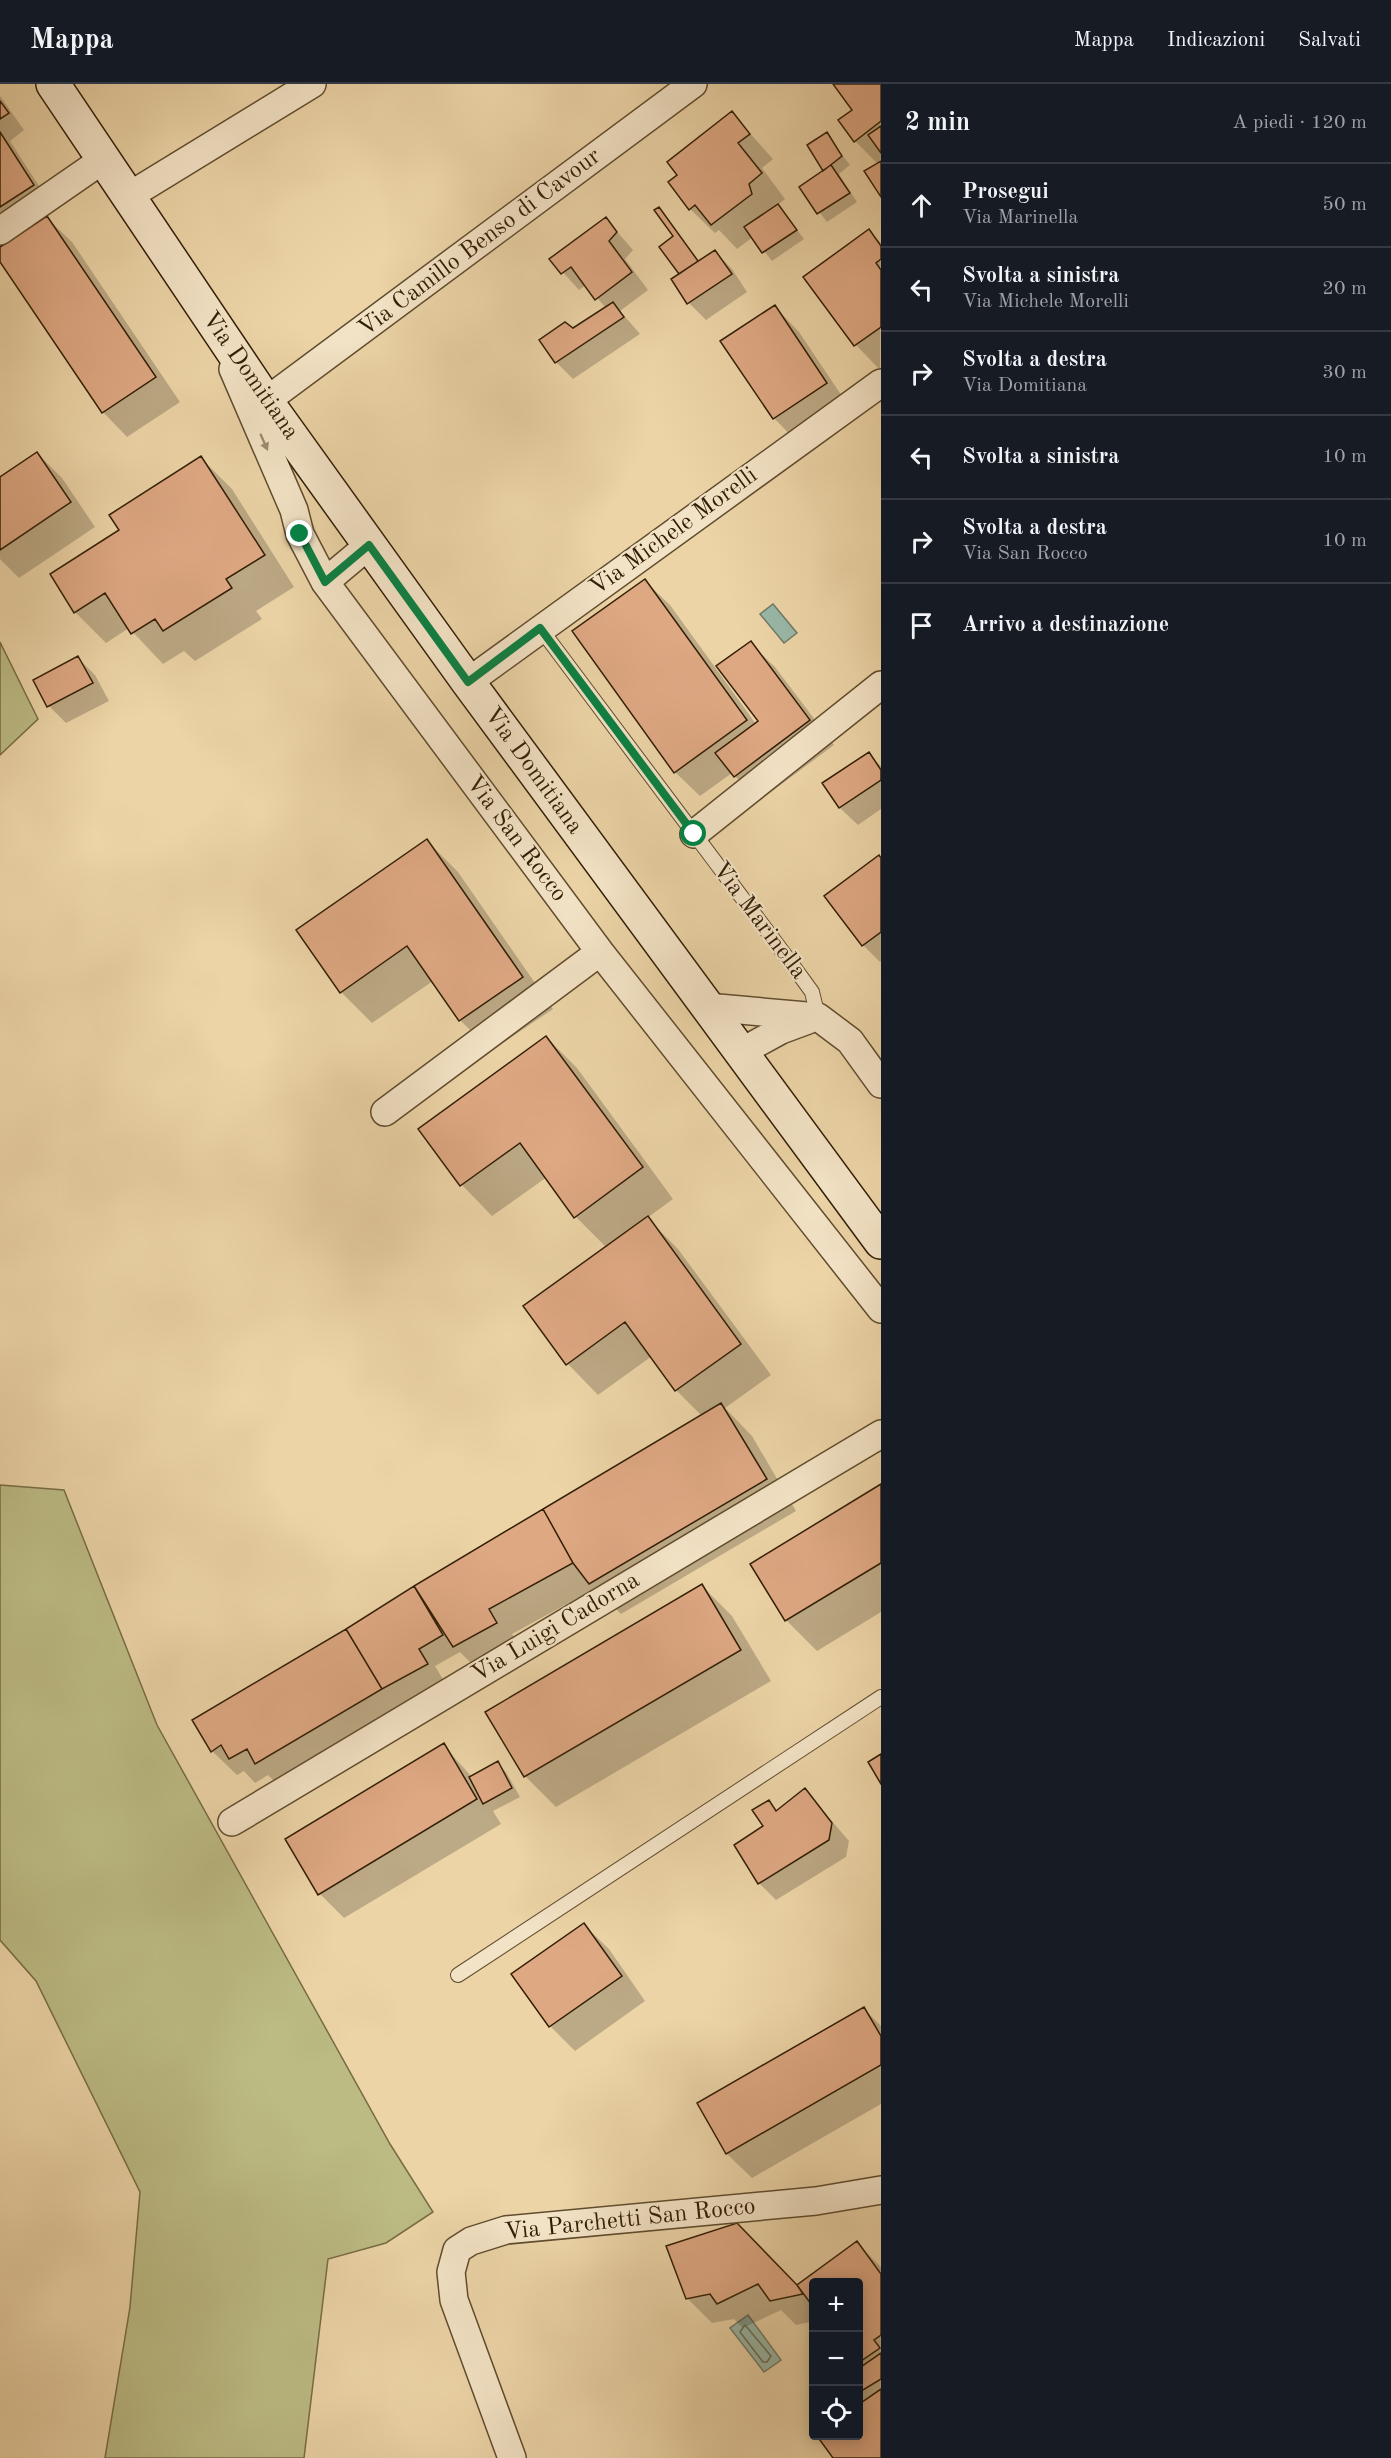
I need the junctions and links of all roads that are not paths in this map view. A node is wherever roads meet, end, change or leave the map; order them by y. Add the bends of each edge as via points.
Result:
1 (53, 84) edge
2 (312, 84) edge
3 (693, 84) edge
4 (104, 159) junction
5 (129, 196) junction
6 (0, 231) edge
7 (217, 330) junction
8 (881, 382) edge
9 (266, 401) junction
10 (369, 545) junction
11 (325, 582) junction
12 (540, 628) junction
13 (468, 682) junction
14 (881, 685) edge
15 (694, 834) junction
16 (600, 952) junction
17 (707, 1007) junction
18 (818, 1017) junction
19 (741, 1053) junction
20 (881, 1084) edge
21 (386, 1112) dead end
22 (881, 1242) edge
23 (881, 1309) edge
24 (881, 1434) edge
25 (881, 1697) edge
26 (232, 1822) dead end
27 (458, 1975) dead end
28 (881, 2190) edge
29 (512, 2458) edge

1 - 4 street, Via Domitiana
2 - 5 street
3 - 9 street, Via Camillo Benso di Cavour
4 - 5 street, Via Domitiana
4 - 6 street
5 - 7 street, Via Domitiana
7 - 9 street, Via Domitiana
7 -> 11 street, Via San Rocco via 294,510 300,534
8 - 12 street, Via Michele Morelli
9 - 10 street, Via Domitiana
10 - 11 street
10 - 13 street, Via Domitiana
11 - 16 street, Via San Rocco
12 - 13 street, Via Michele Morelli
12 - 15 lane, Via Marinella
13 - 17 street, Via Domitiana
14 - 15 street
15 - 18 lane, Via Marinella via 812,992
16 - 21 street
16 - 23 street, Via San Rocco
17 - 18 street, Via Marinella
17 - 19 street, Via Domitiana
18 - 19 street via 781,1030
18 - 20 street via 850,1041
19 - 22 street, Via Domitiana
24 - 26 street, Via Luigi Cadorna
25 - 27 lane
28 - 29 street, Via Parchetti San Rocco via 816,2201 506,2230 471,2241 457,2250 451,2272 454,2300

